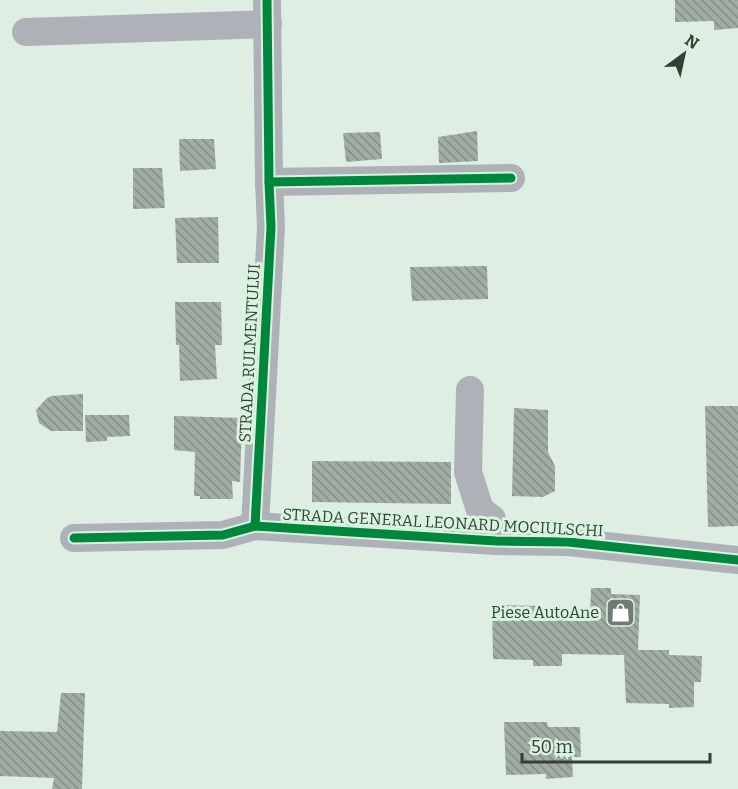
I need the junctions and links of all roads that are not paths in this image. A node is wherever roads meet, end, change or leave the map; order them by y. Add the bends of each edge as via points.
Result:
1 (268, 12) edge
2 (26, 32) dead end
3 (511, 178) dead end
4 (269, 182) junction
5 (470, 390) dead end
6 (255, 525) junction
7 (74, 538) dead end
8 (496, 541) junction
9 (738, 560) edge

1 - 2 street
1 - 4 street, STRADA RULMENTULUI
3 - 4 street
4 - 6 street, STRADA RULMENTULUI via 271,227
5 - 8 street via 468,472 480,510 492,519
6 - 7 street, STRADA GENERAL LEONARD MOCIULSCHI via 223,535
6 - 8 street, STRADA GENERAL LEONARD MOCIULSCHI
8 - 9 street, STRADA GENERAL LEONARD MOCIULSCHI via 568,542

